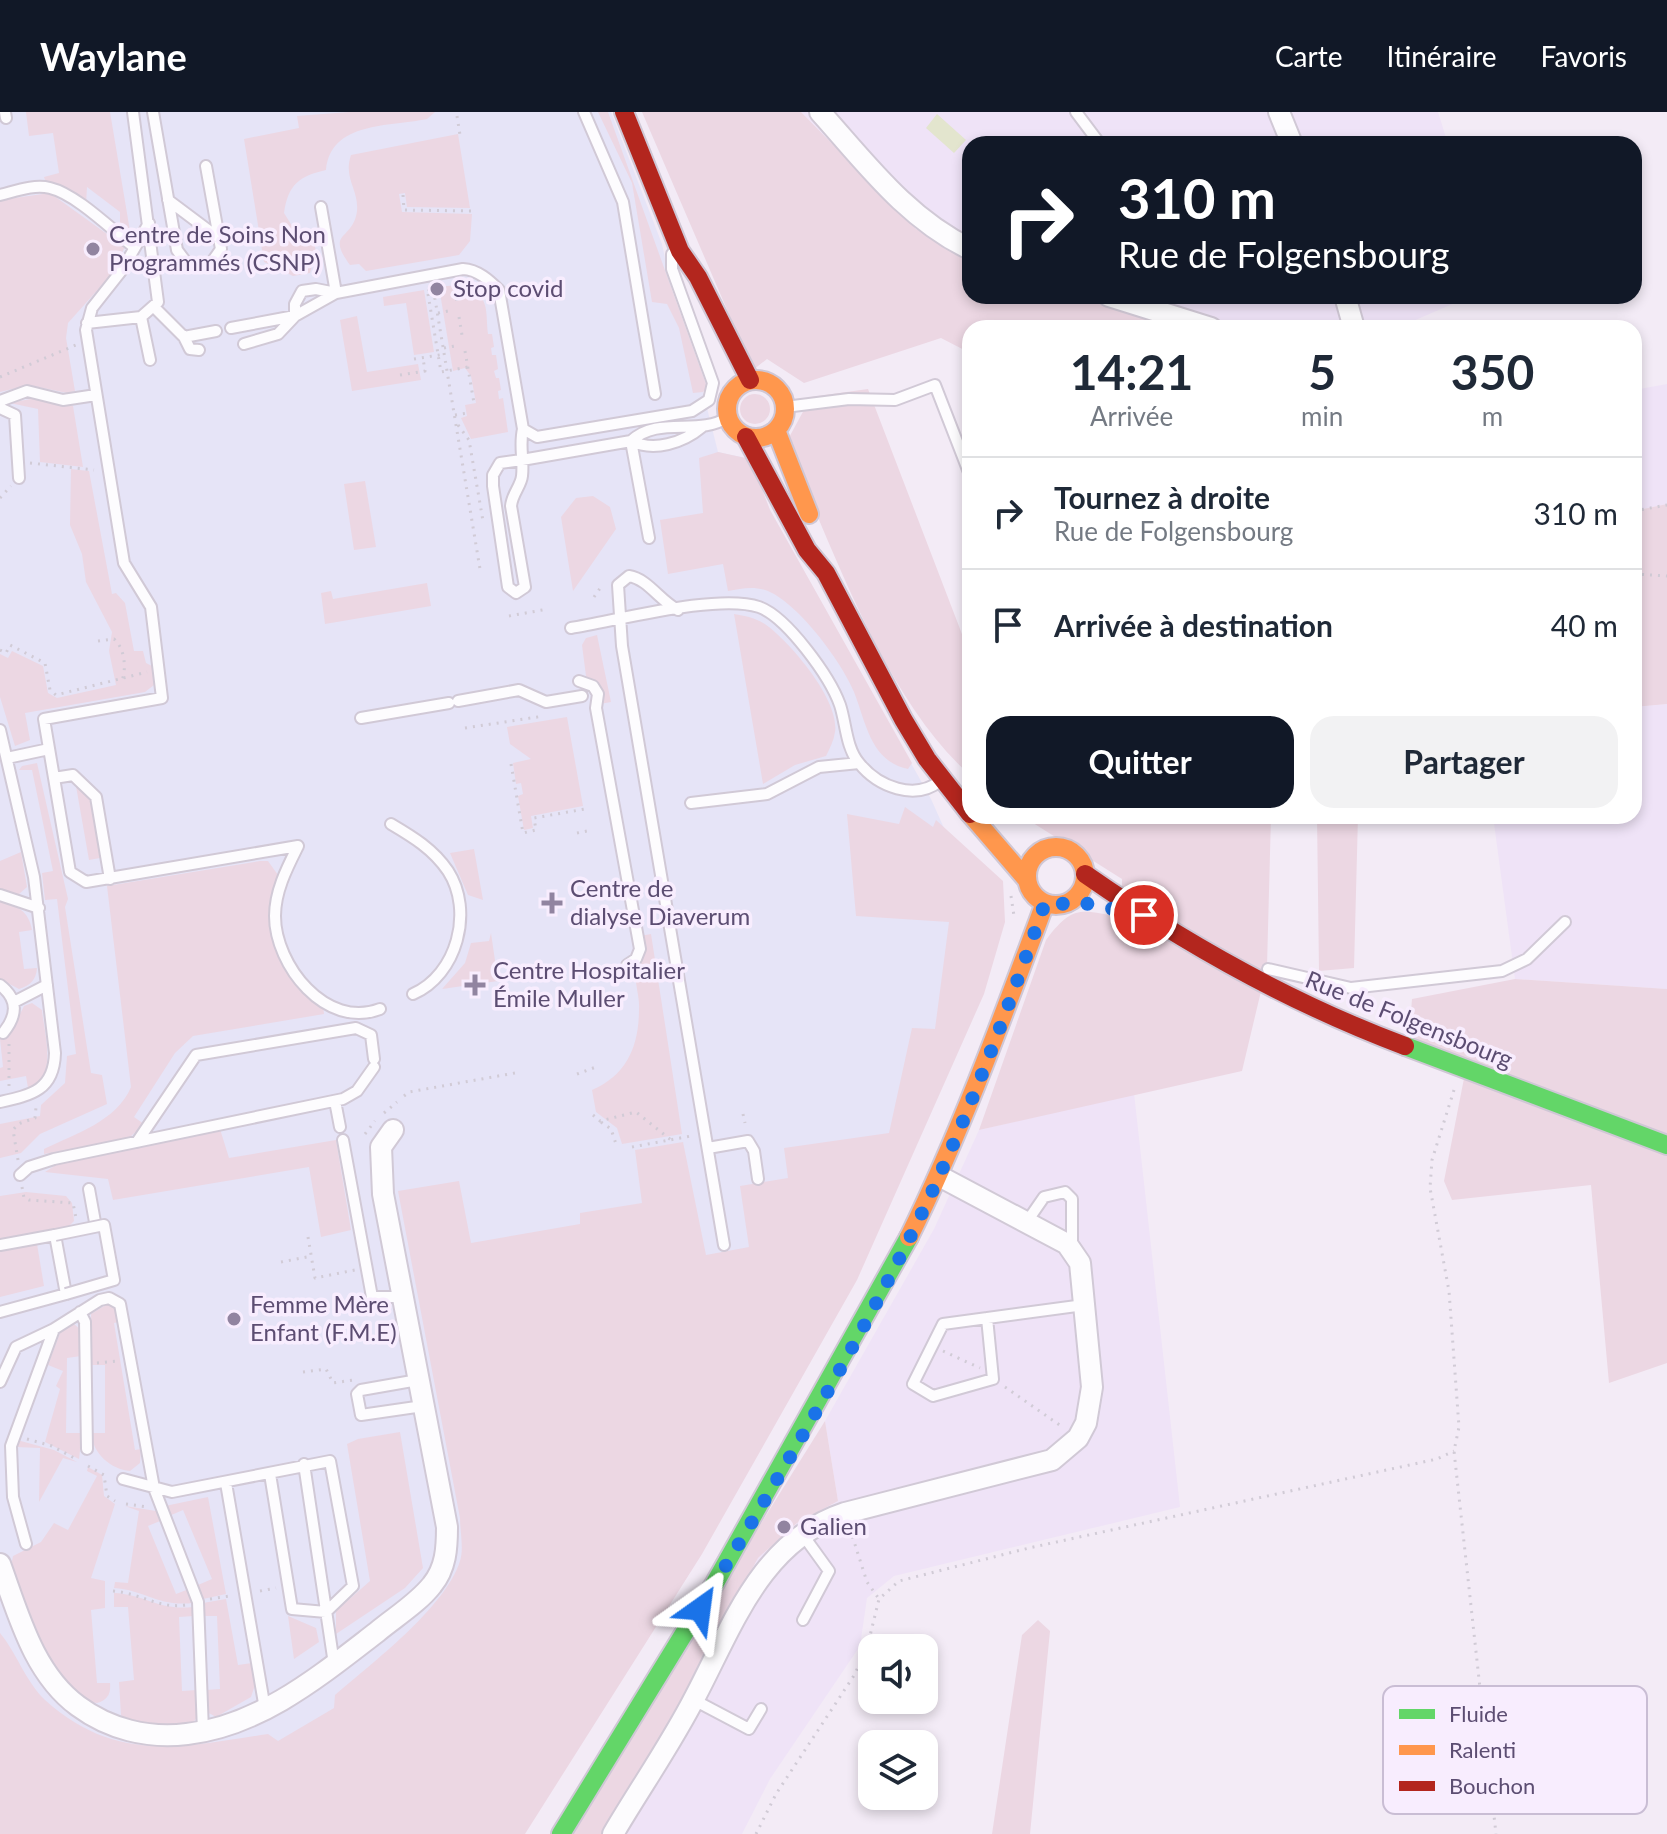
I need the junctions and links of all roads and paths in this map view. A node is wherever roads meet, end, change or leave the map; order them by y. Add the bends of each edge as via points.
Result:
1 (133, 112) edge
2 (153, 112) edge
3 (584, 112) edge
4 (624, 112) edge
5 (820, 112) edge
6 (1076, 112) edge
7 (1279, 112) edge
8 (457, 116) dead end
9 (460, 135) dead end
10 (1094, 136) edge
11 (1289, 136) edge
12 (206, 166) dead end
13 (0, 195) edge
14 (403, 195) dead end
15 (168, 200) junction
16 (321, 207) dead end
17 (472, 211) dead end
18 (149, 223) junction
19 (220, 239) junction
20 (676, 244) junction
21 (962, 245) edge
22 (134, 247) junction
23 (454, 283) dead end
24 (336, 293) junction
25 (457, 301) dead end
26 (1145, 304) edge
27 (155, 308) junction
28 (448, 311) dead end
29 (438, 313) junction
30 (295, 316) junction
31 (141, 317) junction
32 (459, 317) dead end
33 (1189, 320) edge
34 (87, 323) junction
35 (231, 328) dead end
36 (216, 331) dead end
37 (462, 335) dead end
38 (184, 337) junction
39 (88, 343) junction
40 (244, 344) dead end
41 (455, 346) dead end
42 (199, 350) dead end
43 (444, 351) junction
44 (465, 351) dead end
45 (438, 355) junction
46 (423, 358) junction
47 (414, 359) dead end
48 (150, 360) dead end
49 (468, 367) junction
50 (447, 370) junction
51 (400, 375) dead end
52 (0, 377) edge
53 (750, 380) junction
54 (732, 392) junction
55 (655, 394) dead end
56 (96, 395) junction
57 (0, 401) edge
58 (474, 403) dead end
59 (785, 407) junction
60 (0, 408) edge
61 (467, 413) dead end
62 (455, 415) junction
63 (728, 417) junction
64 (456, 422) junction
65 (523, 429) junction
66 (776, 430) junction
67 (746, 437) junction
68 (631, 441) junction
69 (962, 454) edge
70 (522, 460) junction
71 (18, 461) junction
72 (81, 469) dead end
73 (19, 478) dead end
74 (1667, 505) edge
75 (1642, 510) edge
76 (485, 532) dead end
77 (649, 538) dead end
78 (480, 569) dead end
79 (826, 573) junction
80 (1642, 574) edge
81 (1667, 576) edge
82 (548, 609) dead end
83 (678, 610) junction
84 (509, 616) dead end
85 (619, 621) junction
86 (571, 628) dead end
87 (98, 641) dead end
88 (0, 650) edge
89 (159, 668) junction
90 (122, 680) junction
91 (579, 681) dead end
92 (582, 696) dead end
93 (554, 714) dead end
94 (361, 718) dead end
95 (465, 728) dead end
96 (0, 730) edge
97 (49, 749) junction
98 (7, 758) junction
99 (859, 763) junction
100 (511, 764) dead end
101 (54, 778) junction
102 (941, 780) junction
103 (691, 803) dead end
104 (962, 805) edge
105 (585, 809) dead end
106 (391, 824) dead end
107 (978, 824) edge
108 (983, 824) edge
109 (587, 831) dead end
110 (577, 833) dead end
111 (1040, 852) junction
112 (1085, 874) junction
113 (110, 879) junction
114 (1027, 880) junction
115 (1007, 888) dead end
116 (0, 895) edge
117 (1073, 901) junction
118 (1045, 903) junction
119 (39, 908) junction
120 (1144, 915) junction
121 (1565, 922) dead end
122 (1014, 924) dead end
123 (627, 965) dead end
124 (1246, 971) junction
125 (0, 985) edge
126 (47, 985) junction
127 (413, 994) dead end
128 (14, 1002) junction
129 (380, 1009) dead end
130 (354, 1013) junction
131 (356, 1028) junction
132 (4, 1036) joint
133 (596, 1067) dead end
134 (1461, 1068) junction
135 (515, 1073) dead end
136 (577, 1074) dead end
137 (9, 1077) dead end
138 (404, 1096) dead end
139 (35, 1101) dead end
140 (335, 1101) junction
141 (0, 1102) edge
142 (743, 1114) dead end
143 (593, 1115) dead end
144 (600, 1121) junction
145 (745, 1123) dead end
146 (340, 1127) dead end
147 (393, 1130) dead end
148 (706, 1133) junction
149 (343, 1140) dead end
150 (671, 1140) junction
151 (137, 1142) junction
152 (616, 1144) dead end
153 (1667, 1145) edge
154 (632, 1147) dead end
155 (708, 1148) junction
156 (17, 1155) dead end
157 (20, 1175) dead end
158 (939, 1176) junction
159 (758, 1179) dead end
160 (22, 1189) dead end
161 (89, 1189) dead end
162 (95, 1222) dead end
163 (1026, 1223) junction
164 (77, 1226) dead end
165 (55, 1235) junction
166 (308, 1237) dead end
167 (0, 1245) edge
168 (724, 1245) dead end
169 (1072, 1249) junction
170 (312, 1256) junction
171 (281, 1262) dead end
172 (355, 1270) dead end
173 (66, 1294) junction
174 (404, 1297) junction
175 (1084, 1305) junction
176 (0, 1312) edge
177 (80, 1312) junction
178 (987, 1318) junction
179 (54, 1329) junction
180 (932, 1346) junction
181 (120, 1361) dead end
182 (105, 1362) dead end
183 (303, 1372) dead end
184 (993, 1379) junction
185 (418, 1380) junction
186 (0, 1382) edge
187 (338, 1383) dead end
188 (423, 1406) junction
189 (17, 1437) dead end
190 (1078, 1438) junction
191 (87, 1449) dead end
192 (1454, 1451) junction
193 (78, 1460) dead end
194 (304, 1464) junction
195 (88, 1466) dead end
196 (270, 1474) junction
197 (123, 1479) dead end
198 (226, 1483) junction
199 (154, 1488) junction
200 (115, 1501) dead end
201 (126, 1504) dead end
202 (156, 1508) dead end
203 (845, 1513) junction
204 (803, 1535) junction
205 (26, 1544) dead end
206 (0, 1564) edge
207 (279, 1588) dead end
208 (113, 1591) dead end
209 (251, 1593) dead end
210 (227, 1597) dead end
211 (879, 1599) junction
212 (203, 1601) dead end
213 (193, 1604) dead end
214 (326, 1612) junction
215 (803, 1620) dead end
216 (335, 1665) junction
217 (1480, 1686) edge
218 (694, 1700) junction
219 (265, 1709) junction
220 (761, 1709) dead end
221 (203, 1731) junction
222 (1494, 1814) edge
223 (561, 1834) edge
224 (613, 1834) edge
225 (756, 1834) edge
226 (1496, 1834) edge

1 - 18 lane
2 - 15 lane
3 - 55 lane via 623,202
4 - 20 main road
5 - 21 street via 898,199 930,227
6 - 10 lane
7 - 11 street
8 - 9 path
12 - 19 lane
13 - 22 lane via 32,188 63,193
14 - 17 path via 404,210
15 - 19 lane
15 - 19 lane via 177,250 186,262 199,267 212,262 218,257
16 - 24 lane
18 - 22 lane
18 - 27 lane via 160,296
20 - 53 main road
20 - 54 main road via 686,283
20 - 65 lane via 672,269 713,383 709,400 692,411 537,437
22 - 34 lane
23 - 25 path
24 - 30 lane
24 - 30 lane via 302,291
24 - 65 lane via 463,269 492,282 499,290
26 - 33 street
27 - 31 lane
27 - 38 lane
28 - 29 path
29 - 43 path
29 - 45 path via 434,293 429,292
30 - 35 lane
30 - 40 lane via 278,334
31 - 34 lane
31 - 48 lane
32 - 37 path
34 - 39 lane
36 - 38 lane
38 - 42 lane via 190,349
39 - 52 path
39 - 56 lane
41 - 43 path
43 - 45 path
43 - 50 path
44 - 49 path
45 - 46 path
45 - 50 path via 441,372
46 - 47 path
46 - 51 path via 425,371
49 - 50 path
49 - 58 path
50 - 62 path
53 - 54 main road
53 - 59 main road via 773,386
54 - 63 main road
56 - 57 lane via 63,400 27,391
56 - 89 lane via 124,563 151,607
59 - 66 main road
59 - 69 lane via 895,400 935,385
60 - 71 lane via 15,415
61 - 62 path
62 - 64 path
63 - 67 main road
63 - 68 lane via 687,440 644,447
64 - 76 path via 469,440
64 - 78 path
65 - 70 lane
66 - 67 main road via 762,438
66 - 79 main road via 822,545
67 - 79 main road via 807,550
68 - 70 lane
68 - 77 lane
70 - 70 lane via 500,463 493,475 508,587 516,593 525,587 511,506 523,479
71 - 72 path
71 - 73 lane
74 - 75 path
79 - 102 main road
80 - 81 path
82 - 84 path
83 - 85 lane
83 - 85 lane via 639,578 629,576 616,593
83 - 99 lane via 743,604 772,614 834,690
85 - 86 lane
85 - 148 lane
87 - 90 path via 114,639 119,644 125,667
88 - 90 path via 6,653 10,645 45,663 50,690 56,695
89 - 90 path
89 - 97 lane via 162,698 44,719
91 - 123 lane via 598,694 598,724 640,949
92 - 94 lane via 546,702 519,690
93 - 95 path
96 - 98 lane
97 - 98 lane
97 - 101 lane
98 - 119 lane
99 - 102 lane via 901,790 922,791
99 - 103 lane via 819,767 767,794
100 - 105 path via 523,833 536,830 534,818
101 - 113 lane via 73,775 96,797
101 - 113 lane via 70,872 86,882
102 - 104 main road
106 - 127 lane via 434,853 450,874 460,916 451,957 427,988
107 - 114 main road
108 - 111 main road
109 - 110 path
111 - 112 main road via 1063,848 1074,853
111 - 114 main road
112 - 117 main road
112 - 120 main road, Rue de Folgensbourg
113 - 130 lane via 298,846 278,894 276,930 282,953 320,998
114 - 118 main road
115 - 122 path
116 - 119 lane
117 - 118 main road
117 - 120 main road, Rue de Folgensbourg
118 - 158 main road
119 - 126 lane
120 - 124 main road, Rue de Folgensbourg
121 - 124 lane via 1527,959 1502,971 1351,988 1269,969
124 - 134 main road, Rue de Folgensbourg via 1340,1022
125 - 128 lane
126 - 128 lane
126 - 141 lane via 55,1053 49,1080 34,1095
128 - 132 lane
129 - 130 lane
130 - 131 lane
131 - 140 lane via 371,1035 374,1063 357,1091
131 - 151 lane via 196,1055
132 - 137 path via 11,1051
133 - 136 path
134 - 153 main road, Rue de Folgensbourg
134 - 192 path via 1432,1160 1430,1188 1449,1291 1459,1427
135 - 138 path
139 - 156 path via 35,1118 13,1130
140 - 146 lane
140 - 151 lane
142 - 145 path
143 - 144 path
144 - 150 path via 636,1112
144 - 152 path via 611,1129
147 - 174 street via 381,1147 380,1169
148 - 150 path
148 - 155 lane
149 - 174 lane via 372,1297
150 - 154 path
151 - 157 lane via 54,1159
155 - 159 lane via 748,1141
155 - 168 lane
158 - 163 street
158 - 223 main road via 807,1425
160 - 164 path via 29,1200 73,1203
161 - 162 lane
163 - 169 street
163 - 169 lane via 1044,1197 1065,1192 1072,1199
165 - 167 lane
165 - 173 lane
165 - 173 lane, bridge via 104,1225 114,1280
166 - 170 path
169 - 175 street via 1080,1263
170 - 171 path
170 - 172 path via 315,1278
173 - 176 lane
174 - 185 street
175 - 178 lane
175 - 190 street via 1092,1387
177 - 179 lane
177 - 191 lane via 85,1322
177 - 199 lane via 109,1297 120,1304
178 - 180 lane via 943,1324
178 - 184 lane
179 - 186 lane via 16,1347
179 - 205 lane via 11,1446 13,1497
180 - 184 path
180 - 184 lane via 913,1384 933,1396
181 - 182 path
183 - 187 path via 326,1369
184 - 190 path
185 - 188 street
185 - 188 lane via 361,1390 361,1415
188 - 216 street via 447,1527 444,1562 432,1586
189 - 193 path
190 - 203 street via 1052,1460
192 - 211 path via 899,1581
192 - 217 path
194 - 196 lane
194 - 214 lane
194 - 214 lane via 331,1462 353,1586
195 - 200 path via 104,1475 107,1496
196 - 198 lane
196 - 214 lane via 292,1609
197 - 199 lane
198 - 199 lane via 172,1492
198 - 219 lane
199 - 221 lane via 198,1602
201 - 202 path
203 - 204 street
203 - 211 path via 867,1582
204 - 215 lane via 829,1571
204 - 218 street via 761,1573
206 - 221 street via 46,1672 75,1704 134,1733 173,1736
207 - 209 path
208 - 213 path via 166,1607
210 - 212 path
211 - 225 path via 855,1674 776,1794
214 - 216 lane
216 - 219 street
218 - 220 lane via 749,1729
218 - 224 street
219 - 221 street
222 - 226 path

